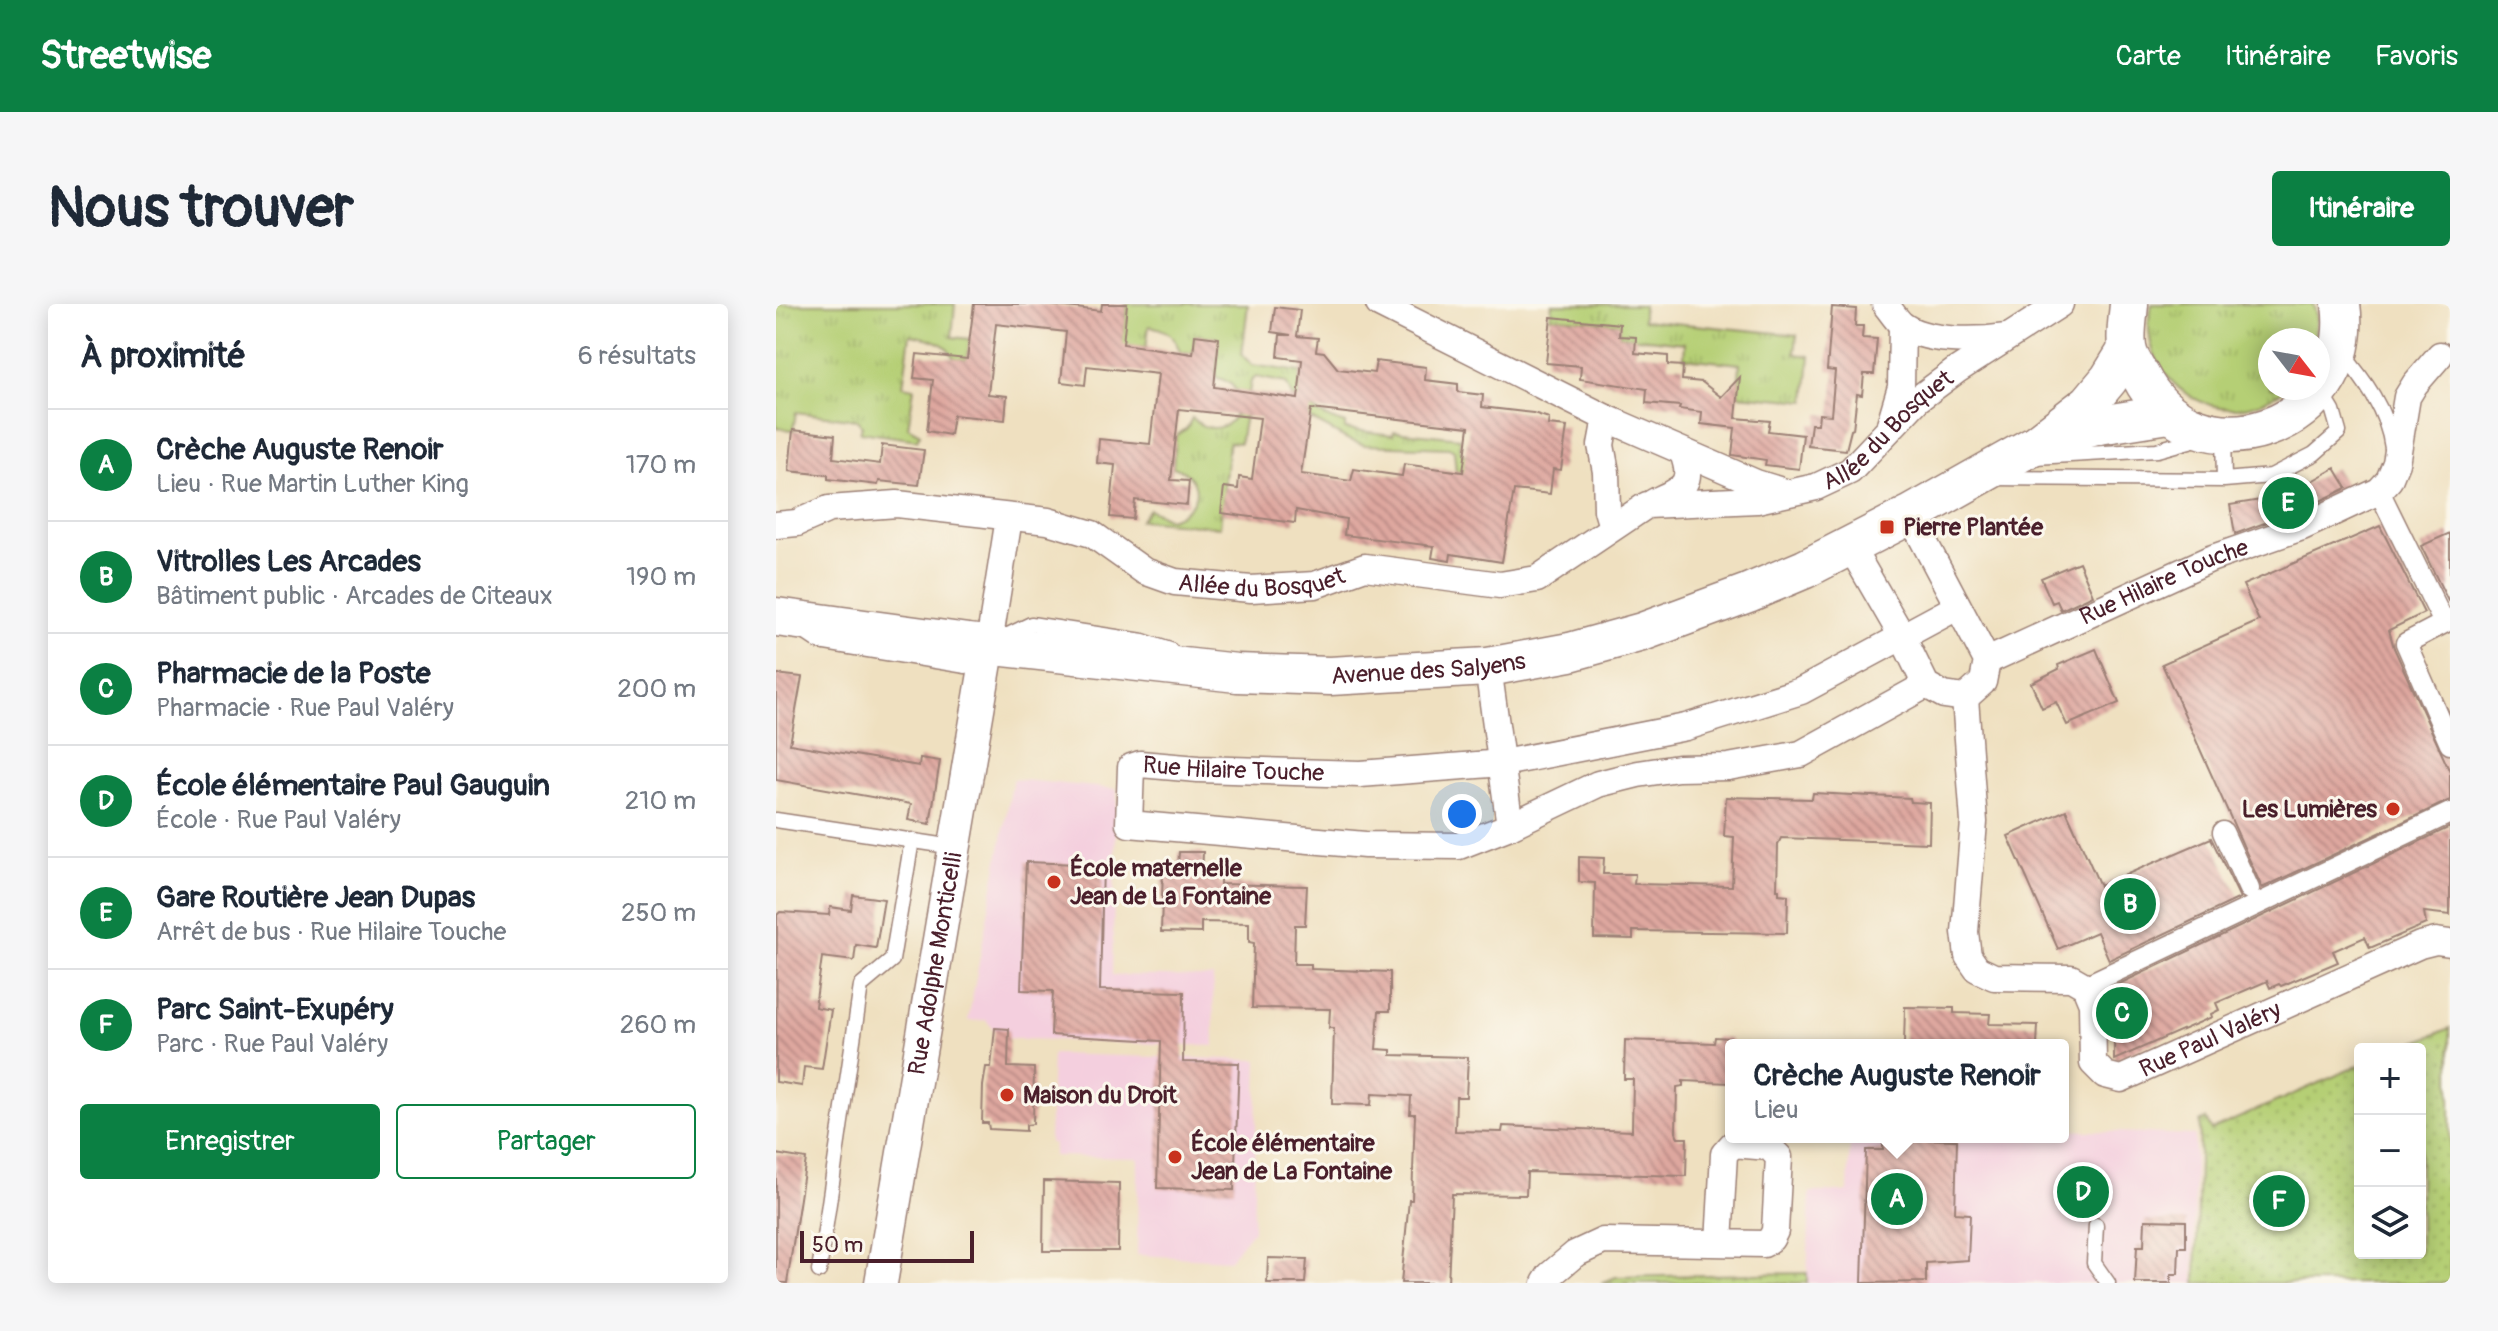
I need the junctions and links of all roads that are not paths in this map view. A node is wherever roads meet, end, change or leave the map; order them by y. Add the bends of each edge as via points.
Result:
1 (1379, 304) edge
2 (1885, 304) edge
3 (2060, 304) edge
4 (2129, 304) edge
5 (2341, 304) edge
6 (1902, 325) junction
7 (2014, 336) junction
8 (2127, 350) junction
9 (2340, 351) junction
10 (2440, 355) dead end
11 (2330, 376) edge
12 (2311, 400) edge
13 (2326, 400) edge
14 (2169, 414) junction
15 (1606, 418) junction
16 (2223, 433) junction
17 (1887, 435) junction
18 (2023, 451) junction
19 (1683, 453) junction
20 (1974, 478) junction
21 (2224, 480) junction
22 (2384, 486) junction
23 (1787, 492) junction
24 (1647, 505) junction
25 (1910, 515) junction
26 (1009, 518) junction
27 (776, 525) edge
28 (1612, 527) junction
29 (1850, 546) junction
30 (1957, 607) junction
31 (780, 618) edge
32 (2447, 621) edge
33 (1902, 636) junction
34 (989, 644) junction
35 (1987, 661) junction
36 (1488, 667) junction
37 (1926, 685) junction
38 (1965, 698) junction
39 (2450, 744) edge
40 (1503, 763) junction
41 (2450, 813) edge
42 (776, 820) edge
43 (1510, 826) junction
44 (2223, 832) dead end
45 (912, 840) junction
46 (955, 847) junction
47 (2253, 898) junction
48 (2450, 943) edge
49 (2085, 986) junction
50 (2096, 1225) dead end
51 (1719, 1243) dead end
52 (819, 1271) dead end
53 (881, 1283) edge
54 (1545, 1283) edge
55 (2108, 1283) edge

1 - 15 street
2 - 6 street
3 - 7 street, Allée du Bosquet
4 - 8 main road
5 - 9 main road
6 - 7 street via 1949,340
6 - 17 street via 1901,387
7 - 17 street, Allée du Bosquet via 1918,399
8 - 14 main road via 2145,385
8 - 18 main road, Avenue des Salyens via 2089,403
9 - 11 main road
9 - 22 lane via 2362,377 2389,430 2392,461
10 - 22 street via 2407,397 2400,446
12 - 16 main road via 2270,427
13 - 21 lane via 2339,432 2314,454 2271,476
14 - 16 main road
14 - 18 main road, Avenue des Salyens via 2099,425
15 - 19 street
15 - 28 street via 1601,445
16 - 18 lane via 2157,450
16 - 21 lane
17 - 23 street, Allée du Bosquet via 1850,471 1816,487
18 - 20 main road, Avenue des Salyens
19 - 23 street
19 - 24 street, Allée du Bosquet via 1688,480 1681,489
20 - 21 lane
20 - 25 main road, Avenue des Salyens
22 - 32 street
22 - 35 street, Rue Hilaire Touche via 2302,527 2210,559
23 - 24 street, Allée du Bosquet via 1757,500
24 - 28 street, Allée du Bosquet
25 - 29 main road, Avenue des Salyens
25 - 30 street
26 - 27 street, Allée du Bosquet via 897,504 829,509 797,523
26 - 28 street, Allée du Bosquet via 1048,521 1092,534 1144,571 1175,582 1251,589 1315,585 1365,567 1500,585 1537,579
26 - 34 street
29 - 33 street
29 - 36 main road, Avenue des Salyens via 1748,593 1642,632
30 - 33 street, Rue Hilaire Touche
30 - 35 street
31 - 34 main road, Avenue des Salyens
32 - 39 street via 2406,643
33 - 37 street
33 - 40 street, Rue Hilaire Touche via 1801,691 1686,727
34 - 36 main road, Avenue des Salyens via 1237,673 1330,676
34 - 46 street, Rue Adolphe Monticelli
35 - 38 street via 1983,682
36 - 40 street
37 - 38 street
37 - 43 street, Rue Hilaire Touche via 1801,754 1728,767 1638,774 1598,784
38 - 49 street via 1974,822 1965,932 1968,956 1977,969 1994,977 2071,978
40 - 43 street
40 - 43 street, Rue Hilaire Touche via 1360,774 1140,764 1131,767 1129,824 1428,846 1459,846
41 - 47 street
42 - 45 lane
44 - 47 street
45 - 46 lane
45 - 52 lane via 892,960 861,986
46 - 53 street, Rue Adolphe Monticelli
47 - 49 street
48 - 49 street, Rue Paul Valéry via 2420,945 2121,1079 2105,1075 2093,1063 2092,1003
50 - 55 lane via 2094,1263
51 - 54 street via 1603,1241 1575,1254

